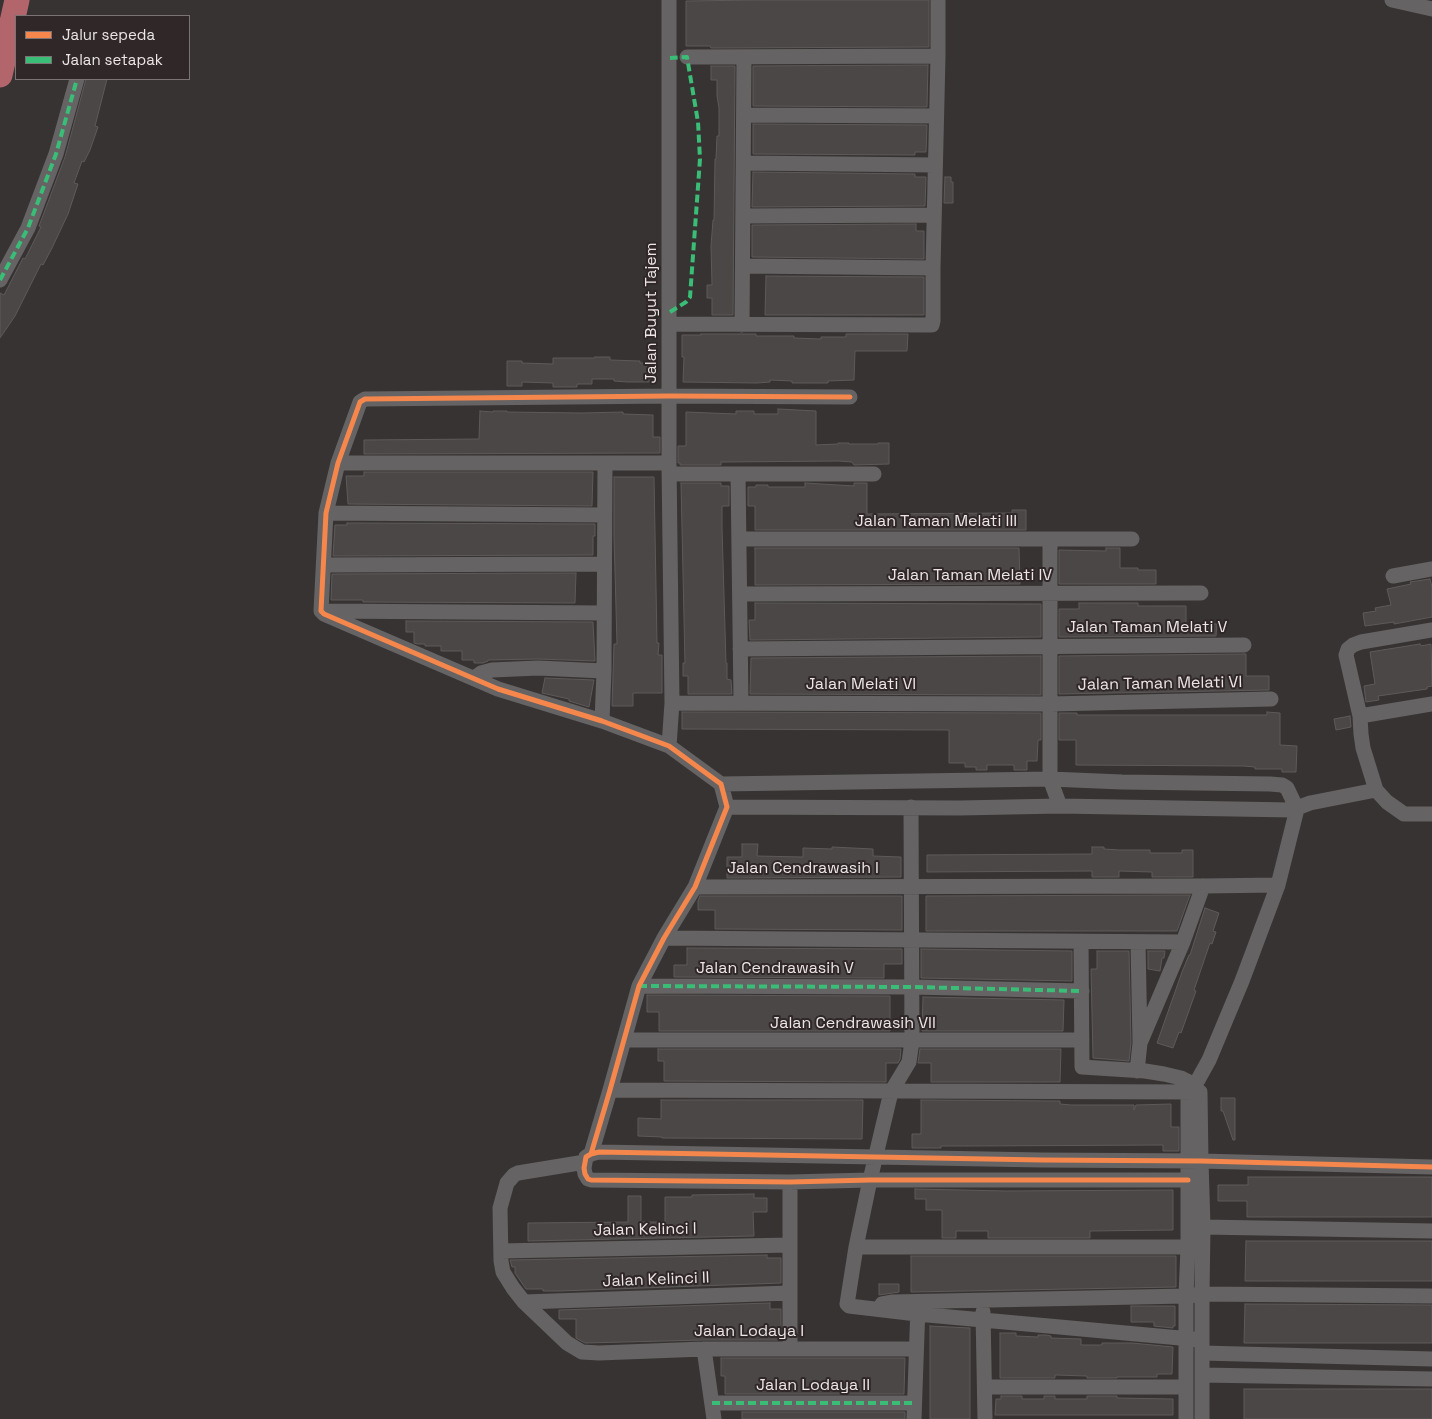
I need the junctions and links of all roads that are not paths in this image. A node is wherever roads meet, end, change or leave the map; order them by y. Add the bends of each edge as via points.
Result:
1 (670, 0) edge
2 (938, 0) edge
3 (1392, 0) edge
4 (1432, 9) edge
5 (687, 56) dead end
6 (938, 56) junction
7 (744, 57) junction
8 (76, 80) edge
9 (744, 114) junction
10 (936, 116) junction
11 (744, 163) junction
12 (935, 165) junction
13 (744, 216) junction
14 (934, 216) junction
15 (743, 266) junction
16 (932, 268) junction
17 (2, 270) edge
18 (670, 324) junction
19 (742, 325) junction
20 (670, 396) junction
21 (850, 397) dead end
22 (338, 463) junction
23 (605, 463) junction
24 (670, 468) junction
25 (738, 474) junction
26 (874, 474) dead end
27 (326, 513) junction
28 (604, 515) junction
29 (739, 539) junction
30 (1132, 539) dead end
31 (1050, 540) junction
32 (604, 564) junction
33 (324, 565) junction
34 (1432, 569) edge
35 (1393, 576) dead end
36 (1201, 592) dead end
37 (1050, 593) junction
38 (740, 594) junction
39 (321, 611) junction
40 (604, 613) junction
41 (1432, 630) edge
42 (1244, 645) dead end
43 (1051, 647) junction
44 (740, 649) junction
45 (604, 671) junction
46 (474, 678) junction
47 (1271, 699) dead end
48 (672, 702) junction
49 (741, 702) junction
50 (1050, 704) junction
51 (1432, 704) edge
52 (1360, 716) junction
53 (602, 721) junction
54 (669, 746) junction
55 (1050, 779) junction
56 (721, 784) junction
57 (1376, 790) junction
58 (1060, 806) junction
59 (1303, 806) junction
60 (727, 807) junction
61 (911, 807) junction
62 (1432, 814) edge
63 (1278, 885) junction
64 (912, 886) junction
65 (1203, 886) junction
66 (695, 887) junction
67 (664, 938) junction
68 (912, 940) junction
69 (1081, 942) junction
70 (1138, 942) junction
71 (1183, 942) junction
72 (639, 986) junction
73 (912, 987) junction
74 (1082, 991) junction
75 (624, 1040) junction
76 (1082, 1040) junction
77 (912, 1041) junction
78 (1140, 1043) junction
79 (1137, 1071) junction
80 (1194, 1089) junction
81 (610, 1090) junction
82 (891, 1092) junction
83 (876, 1157) junction
84 (588, 1158) junction
85 (1042, 1160) junction
86 (1194, 1161) junction
87 (1432, 1167) edge
88 (870, 1180) junction
89 (1042, 1180) junction
90 (1188, 1180) junction
91 (790, 1182) junction
92 (1203, 1227) junction
93 (1432, 1231) edge
94 (790, 1245) junction
95 (856, 1247) junction
96 (1188, 1247) junction
97 (501, 1250) junction
98 (790, 1293) junction
99 (1202, 1294) junction
100 (1186, 1296) junction
101 (1432, 1296) edge
102 (983, 1300) junction
103 (524, 1302) junction
104 (917, 1308) junction
105 (984, 1320) junction
106 (1197, 1344) junction
107 (704, 1349) junction
108 (790, 1349) junction
109 (915, 1349) junction
110 (1432, 1359) edge
111 (1202, 1375) junction
112 (1432, 1379) edge
113 (985, 1387) junction
114 (1186, 1387) junction
115 (712, 1403) junction
116 (914, 1403) junction
117 (714, 1419) edge
118 (914, 1419) edge
119 (985, 1419) edge
120 (1186, 1419) edge
121 (1202, 1419) edge

1 - 18 street, Jalan Buyut Tajem
2 - 6 street
3 - 4 street
5 - 7 street
6 - 7 street
6 - 10 street
7 - 9 street
8 - 17 street via 56,154 28,228
9 - 10 street
9 - 11 street
10 - 12 street
11 - 12 street
11 - 13 street
12 - 14 street
13 - 14 street
13 - 15 street
14 - 16 street
15 - 16 street
15 - 19 street
16 - 19 street via 932,325
18 - 19 street
18 - 20 street, Jalan Buyut Tajem
20 - 21 street
20 - 22 street via 365,399 360,402
20 - 24 street, Jalan Buyut Tajem
22 - 23 street
22 - 27 street
23 - 24 street
23 - 28 street
24 - 25 street
24 - 48 street, Jalan Buyut Tajem
25 - 26 street
25 - 29 street
27 - 28 street
27 - 33 street
28 - 32 street
29 - 31 street, Jalan Taman Melati III
29 - 38 street
30 - 31 street, Jalan Taman Melati III
31 - 37 street
32 - 33 street
32 - 40 street
33 - 39 street
34 - 35 street
36 - 37 street, Jalan Taman Melati IV
37 - 38 street, Jalan Taman Melati IV
37 - 43 street
38 - 44 street
39 - 40 street
39 - 46 street
40 - 45 street
41 - 52 street via 1361,642 1348,649 1346,655
42 - 43 street, Jalan Taman Melati V
43 - 44 street, Jalan Taman Melati V
43 - 50 street
44 - 49 street
45 - 46 street via 492,670
45 - 53 street
46 - 53 street
47 - 50 street, Jalan Taman Melati VI
48 - 49 street, Jalan Melati VI
48 - 54 street, Jalan Buyut Tajem
49 - 50 street, Jalan Melati VI
50 - 55 street
51 - 52 street
52 - 57 street via 1363,748
53 - 54 street
54 - 56 street
55 - 56 street
55 - 58 street
55 - 59 street via 1282,785
56 - 60 street
57 - 59 street
57 - 62 street via 1404,814
58 - 59 street via 1292,810
58 - 61 street
59 - 63 street
60 - 61 street
60 - 66 street
61 - 64 street
63 - 65 street, Jalan Cendrawasih I
63 - 80 street via 1239,990
64 - 65 street, Jalan Cendrawasih I
64 - 66 street, Jalan Cendrawasih I
64 - 68 street
65 - 71 street
66 - 67 street
67 - 68 street
67 - 72 street
68 - 69 street
68 - 73 street
69 - 70 street
69 - 74 street
70 - 71 street
70 - 78 street
71 - 78 street
72 - 73 street, Jalan Cendrawasih V
72 - 75 street
73 - 74 street, Jalan Cendrawasih V
73 - 77 street
74 - 76 street
75 - 77 street, Jalan Cendrawasih VII
75 - 81 street
76 - 77 street, Jalan Cendrawasih VII
76 - 79 street via 1082,1067
77 - 82 street via 909,1062
78 - 79 street
79 - 80 street via 1176,1076
80 - 82 street
80 - 86 street
81 - 82 street
81 - 84 street
82 - 83 street
83 - 84 street via 599,1152
83 - 85 street
83 - 88 street
84 - 91 street via 585,1174 591,1180
84 - 97 street via 518,1173 510,1179 500,1208
85 - 86 street
85 - 89 street
86 - 87 street
86 - 90 street
86 - 92 street
88 - 89 street
88 - 91 street
88 - 95 street
89 - 90 street
90 - 96 street
91 - 94 street
92 - 93 street
92 - 99 street
94 - 97 street, Jalan Kelinci I
94 - 98 street
95 - 96 street
95 - 104 street via 847,1304 875,1309
96 - 100 street
97 - 103 street via 504,1272
98 - 103 street, Jalan Kelinci II
98 - 108 street
99 - 100 street
99 - 101 street
99 - 106 street
100 - 102 street
100 - 106 street
102 - 104 street
102 - 105 street
103 - 107 street, Jalan Lodaya I via 563,1340 582,1352
104 - 105 street
104 - 109 street
105 - 106 street
105 - 113 street
106 - 110 street
106 - 111 street
106 - 114 street
107 - 108 street, Jalan Lodaya I
107 - 115 street
108 - 109 street, Jalan Lodaya I
109 - 116 street
111 - 112 street
111 - 121 street
113 - 114 street
113 - 119 street
114 - 120 street
115 - 116 street, Jalan Lodaya II
115 - 117 street
116 - 118 street

